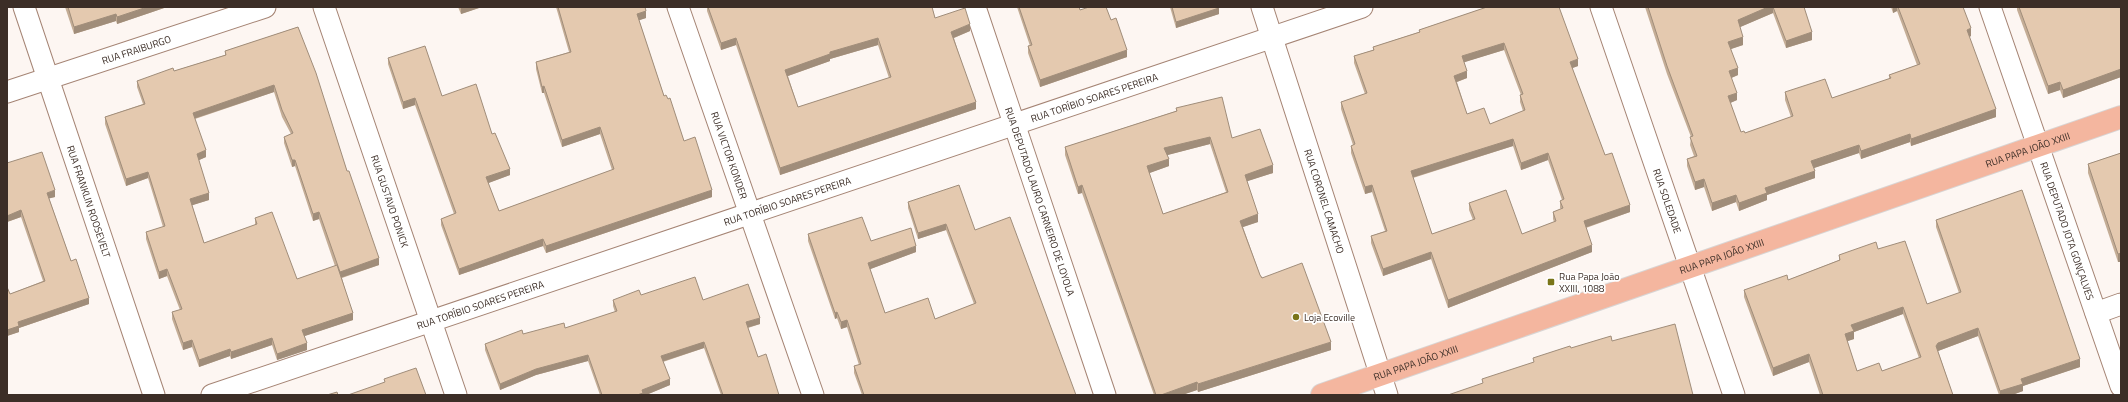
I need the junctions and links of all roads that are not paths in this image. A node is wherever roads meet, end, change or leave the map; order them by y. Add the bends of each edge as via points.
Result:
1 (24, 7) edge
2 (265, 7) edge
3 (324, 7) edge
4 (678, 7) edge
5 (975, 7) edge
6 (1262, 7) edge
7 (1362, 7) edge
8 (1601, 7) edge
9 (1990, 7) edge
10 (1272, 37) junction
11 (48, 78) junction
12 (7, 92) edge
13 (2121, 117) edge
14 (1014, 124) junction
15 (2038, 146) junction
16 (750, 214) junction
17 (1690, 267) junction
18 (2121, 304) edge
19 (2096, 313) junction
20 (431, 321) junction
21 (1380, 375) junction
22 (2121, 386) edge
23 (154, 395) edge
24 (212, 395) edge
25 (456, 395) edge
26 (813, 395) edge
27 (1105, 395) edge
28 (1322, 395) edge
29 (1387, 395) edge
30 (1734, 395) edge

1 - 11 street, RUA FRANKLIN ROOSEVELT
2 - 11 street, RUA FRAIBURGO
3 - 20 street, RUA GUSTAVO PONICK
4 - 16 street, RUA VICTOR KONDER
5 - 14 street, RUA DEPUTADO LAURO CARNEIRO DE LOYOLA
6 - 10 street, RUA CORONEL CAMACHO
7 - 10 street, RUA TORÍBIO SOARES PEREIRA
8 - 17 street, RUA SOLEDADE
9 - 15 street, RUA DEPUTADO JOTA GONÇALVES
10 - 14 street, RUA TORÍBIO SOARES PEREIRA
10 - 21 street, RUA CORONEL CAMACHO
11 - 12 street, RUA FRAIBURGO
11 - 23 street, RUA FRANKLIN ROOSEVELT
13 - 15 main road, RUA PAPA JOÃO XXIII
14 - 16 street, RUA TORÍBIO SOARES PEREIRA
14 - 27 street, RUA DEPUTADO LAURO CARNEIRO DE LOYOLA
15 - 17 main road, RUA PAPA JOÃO XXIII
15 - 19 street, RUA DEPUTADO JOTA GONÇALVES
16 - 20 street, RUA TORÍBIO SOARES PEREIRA
16 - 26 street, RUA VICTOR KONDER
17 - 21 main road, RUA PAPA JOÃO XXIII
17 - 30 street, RUA SOLEDADE
18 - 19 street
19 - 22 street, RUA DEPUTADO JOTA GONÇALVES
20 - 24 street, RUA TORÍBIO SOARES PEREIRA
20 - 25 street, RUA GUSTAVO PONICK
21 - 28 main road, RUA PAPA JOÃO XXIII
21 - 29 street, RUA CORONEL CAMACHO

